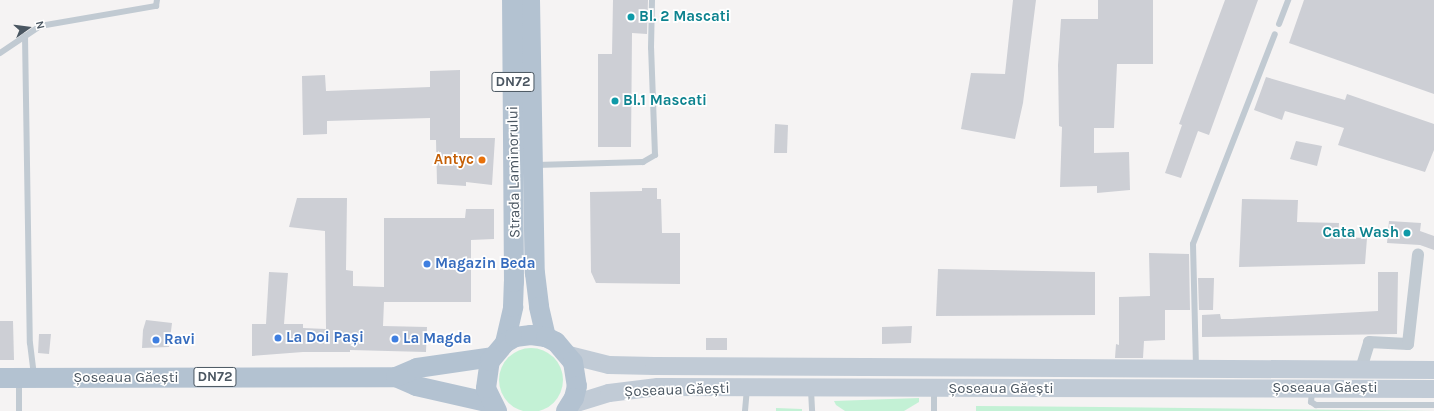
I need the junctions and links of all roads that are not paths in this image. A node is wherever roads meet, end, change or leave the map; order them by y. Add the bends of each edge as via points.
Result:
1 (157, 0) edge
2 (512, 0) edge
3 (530, 0) edge
4 (652, 0) edge
5 (1288, 0) edge
6 (1279, 24) dead end
7 (1275, 34) dead end
8 (25, 36) junction
9 (0, 53) edge
10 (522, 165) junction
11 (1418, 255) dead end
12 (546, 337) junction
13 (505, 343) junction
14 (569, 355) junction
15 (492, 357) junction
16 (812, 368) junction
17 (934, 369) junction
18 (1312, 369) junction
19 (1361, 369) junction
20 (1196, 370) junction
21 (1434, 370) edge
22 (396, 377) junction
23 (18, 378) edge
24 (1312, 387) junction
25 (747, 388) junction
26 (811, 388) junction
27 (934, 389) junction
28 (1434, 389) edge
29 (1434, 405) edge
30 (494, 407) edge
31 (568, 408) edge
32 (19, 411) edge
33 (745, 411) edge
34 (812, 411) edge
35 (934, 411) edge

1 - 8 lane via 156,6 40,26
2 - 10 main road, Strada Laminorului / DN72
3 - 10 main road, Strada Laminorului
4 - 10 lane via 655,155 643,162
5 - 6 lane
7 - 20 lane via 1193,244
8 - 9 lane
8 - 23 lane via 30,343
10 - 12 main road, Strada Laminorului via 537,295
10 - 13 main road, Strada Laminorului / DN72 via 514,296
11 - 19 street, Șoseaua Găești via 1408,344 1369,342
12 - 13 main road, DN72 via 527,335
12 - 14 main road, DN72 via 559,344
13 - 15 main road, DN72
14 - 16 main road, Șoseaua Găești via 609,365
14 - 31 main road, DN72 via 575,366 577,382
15 - 22 main road, DN72 via 417,368
15 - 30 main road, DN72 via 485,380
16 - 17 main road, Șoseaua Găești
16 - 26 main road
17 - 20 main road, Șoseaua Găești
17 - 27 main road
18 - 19 main road, Șoseaua Găești
18 - 20 main road, Șoseaua Găești
18 - 24 main road
19 - 21 main road, Șoseaua Găești
22 - 23 main road, Șoseaua Găești / DN72
22 - 30 main road, DN72 via 416,386
23 - 32 lane
24 - 27 main road, Șoseaua Găești
24 - 28 main road, Șoseaua Găești
24 - 29 lane via 1311,402 1316,405
25 - 26 main road, Șoseaua Găești
25 - 31 main road, Șoseaua Găești via 637,389 609,393
25 - 33 lane
26 - 27 main road, Șoseaua Găești
26 - 34 lane
27 - 35 lane

